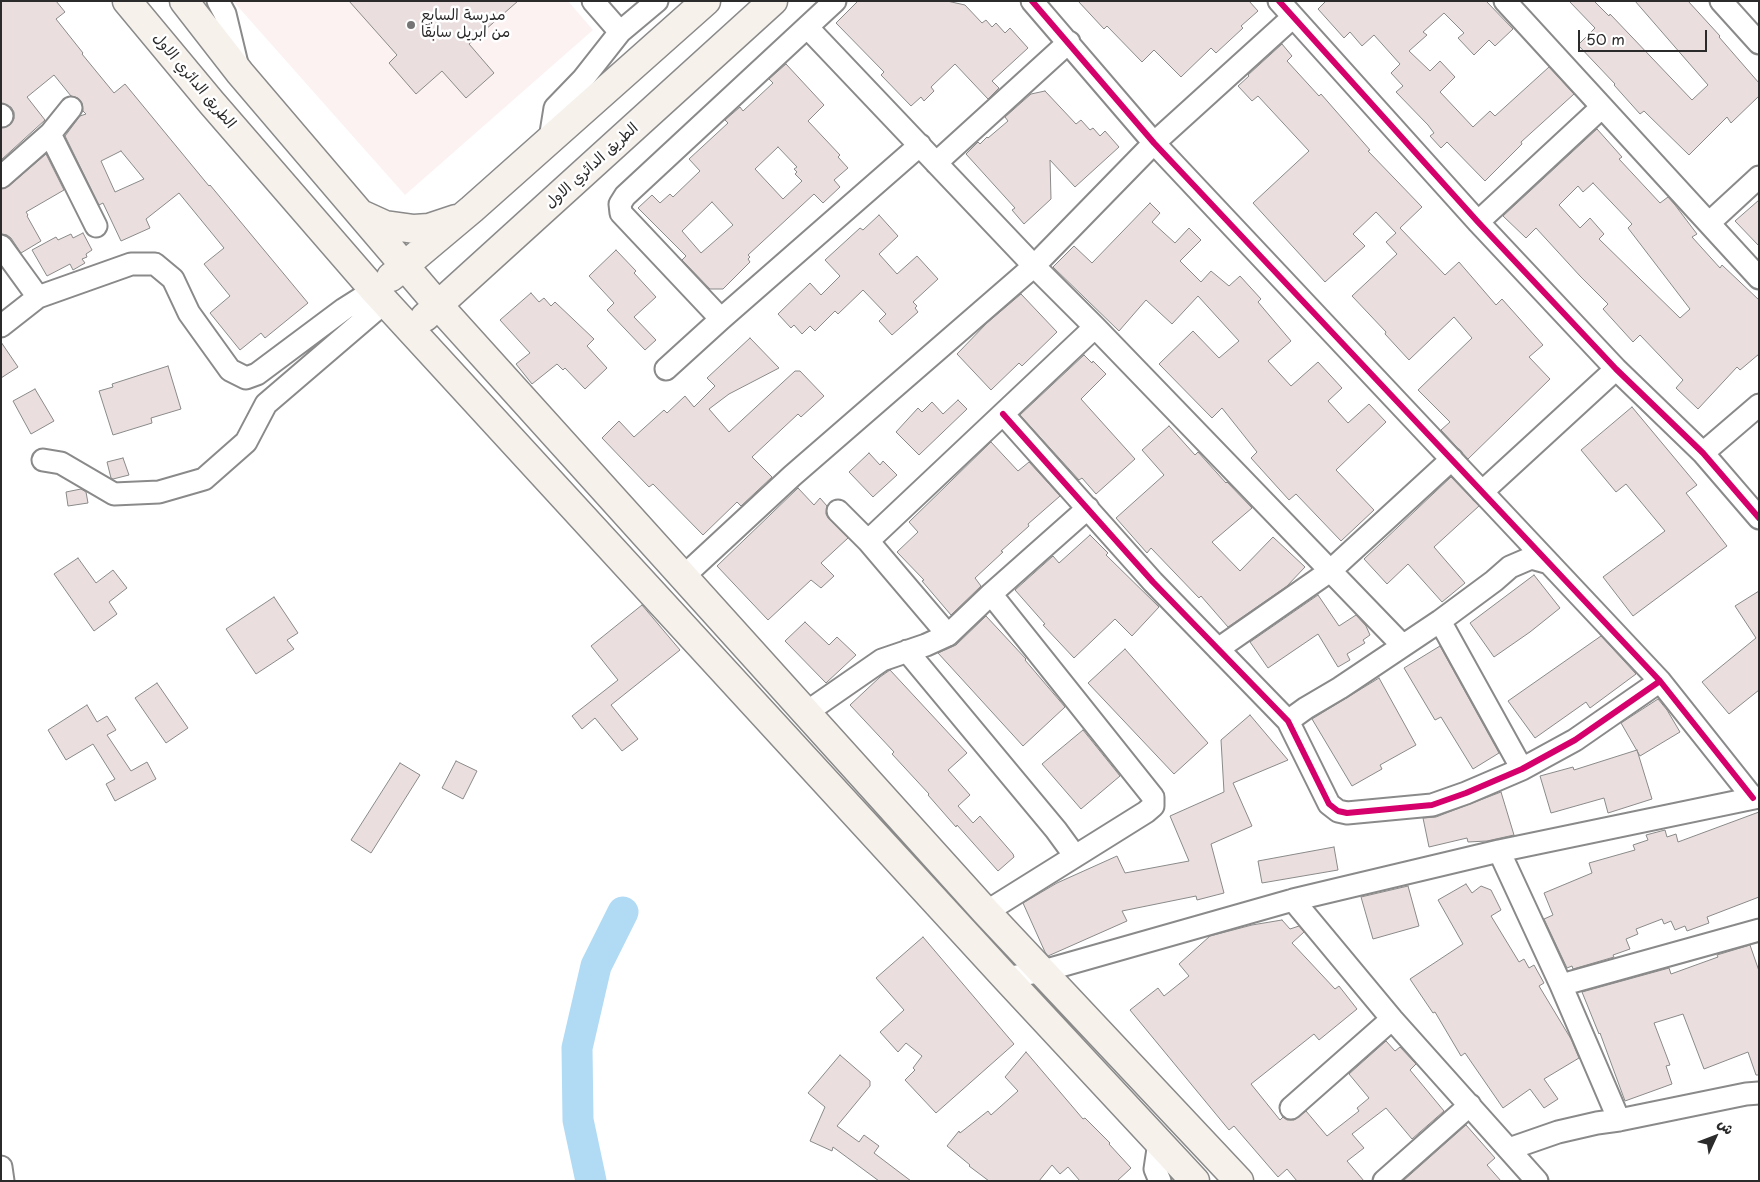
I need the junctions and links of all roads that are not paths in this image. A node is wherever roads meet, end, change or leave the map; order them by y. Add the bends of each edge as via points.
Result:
1 (127, 1) edge
2 (184, 1) edge
3 (218, 1) edge
4 (593, 1) edge
5 (657, 1) edge
6 (706, 1) edge
7 (773, 1) edge
8 (834, 1) edge
9 (1032, 1) edge
10 (1279, 1) edge
11 (1505, 1) edge
12 (1721, 1) edge
13 (1293, 17) junction
14 (807, 27) junction
15 (620, 32) junction
16 (213, 39) junction
17 (1069, 42) junction
18 (1759, 43) edge
19 (182, 67) junction
20 (240, 73) junction
21 (1602, 107) junction
22 (71, 108) dead end
23 (50, 134) junction
24 (550, 139) junction
25 (1154, 143) junction
26 (920, 145) junction
27 (936, 163) junction
28 (1, 177) edge
29 (1759, 177) edge
30 (472, 209) junction
31 (359, 212) junction
32 (1478, 222) junction
33 (1709, 223) junction
34 (96, 226) dead end
35 (1, 246) edge
36 (405, 266) junction
37 (1034, 266) junction
38 (1759, 278) edge
39 (379, 296) junction
40 (38, 297) junction
41 (438, 305) junction
42 (721, 319) junction
43 (1, 326) edge
44 (1095, 327) junction
45 (411, 330) junction
46 (666, 369) dead end
47 (1616, 369) junction
48 (1759, 405) edge
49 (1003, 414) junction
50 (1703, 453) junction
51 (1452, 459) junction
52 (44, 460) dead end
53 (1482, 492) junction
54 (1088, 508) junction
55 (838, 511) dead end
56 (1759, 518) edge
57 (868, 541) junction
58 (1549, 563) junction
59 (1330, 570) junction
60 (684, 576) junction
61 (991, 594) junction
62 (1440, 621) junction
63 (948, 635) junction
64 (1403, 646) junction
65 (1218, 649) junction
66 (907, 651) junction
67 (1660, 681) junction
68 (807, 712) junction
69 (1288, 721) junction
70 (1522, 769) junction
71 (1756, 798) edge
72 (1499, 851) junction
73 (1075, 856) junction
74 (1293, 900) junction
75 (986, 912) junction
76 (1759, 930) edge
77 (1042, 971) junction
78 (1006, 978) junction
79 (1561, 985) junction
80 (1392, 1019) junction
81 (1759, 1093) edge
82 (1470, 1105) junction
83 (1291, 1108) dead end
84 (1619, 1120) junction
85 (1159, 1142) junction
86 (1509, 1149) junction
87 (1, 1167) edge
88 (3, 1181) edge
89 (1160, 1181) edge
90 (1195, 1181) edge
91 (1239, 1181) edge
92 (1384, 1181) edge
93 (1537, 1181) edge

1 - 19 main road, الطريق الدائري الاول
2 - 16 main road
3 - 20 street via 225,14
4 - 15 street
5 - 15 street
6 - 24 main road
7 - 41 main road, الطريق الدائري الاول
8 - 14 street
9 - 17 street
10 - 13 street
11 - 21 street
12 - 18 street
13 - 25 street
13 - 32 street
14 - 26 street
14 - 42 street via 620,204 621,213
15 - 24 street via 555,108
16 - 19 main road
16 - 20 main road
17 - 25 street
17 - 27 street
19 - 39 main road, الطريق الدائري الاول
20 - 31 main road
21 - 32 street
21 - 33 street
22 - 23 street
23 - 28 street
23 - 34 street
24 - 30 main road
25 - 37 street
25 - 51 street
26 - 27 street
26 - 42 street
27 - 37 street
29 - 33 street
30 - 31 main road via 445,224 414,229 385,225
30 - 36 main road
31 - 36 main road
32 - 47 street
33 - 38 street
35 - 40 street
36 - 39 main road
36 - 41 main road
37 - 44 street
37 - 60 street via 792,476
39 - 40 street via 333,317 257,374 246,378 230,370 189,313 173,279 155,264 131,264
39 - 45 main road, الطريق الدائري الاول
39 - 52 street via 266,404 246,442 204,479 158,492 114,494 61,463
40 - 43 street
41 - 45 main road, الطريق الدائري الاول
41 - 60 main road
42 - 46 street
44 - 49 street
44 - 59 street
45 - 78 main road, الطريق الدائري الاول
47 - 50 street
47 - 53 street
48 - 50 street
49 - 54 street
49 - 57 street
50 - 56 street
51 - 53 street
51 - 59 street
53 - 58 street
54 - 61 street
54 - 65 street
55 - 57 street
57 - 63 street
58 - 62 street via 1531,558 1510,566
58 - 67 street
59 - 64 street
59 - 65 street
60 - 68 main road
61 - 63 street
61 - 73 street via 1153,797 1153,806 1146,812
62 - 64 street
62 - 70 street
63 - 66 street
64 - 69 street
65 - 69 street
66 - 68 street via 882,660
66 - 73 street
67 - 70 street via 1575,740
67 - 71 street
68 - 75 main road
69 - 70 street via 1329,804 1347,814 1432,805
71 - 72 street
72 - 74 street
72 - 79 street
73 - 75 street
74 - 77 street
74 - 80 street
75 - 77 main road
76 - 79 street
77 - 78 street
77 - 91 main road
78 - 85 main road, الطريق الدائري الاول
79 - 84 street
80 - 82 street
80 - 83 street
81 - 84 street
82 - 86 street
82 - 92 street
84 - 86 street via 1558,1132
85 - 89 street via 1155,1169
85 - 90 main road, الطريق الدائري الاول
86 - 93 street
87 - 88 street

